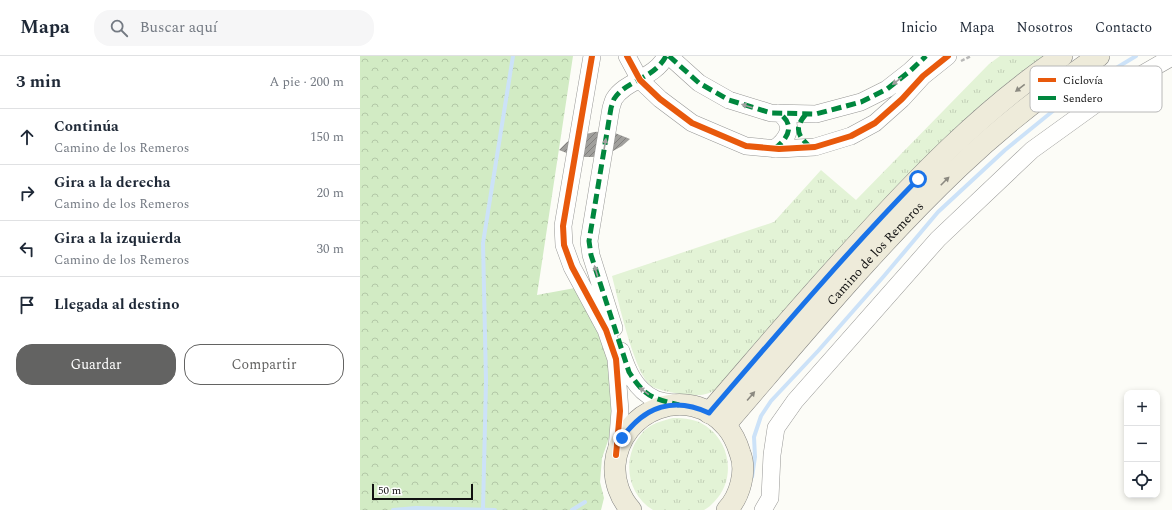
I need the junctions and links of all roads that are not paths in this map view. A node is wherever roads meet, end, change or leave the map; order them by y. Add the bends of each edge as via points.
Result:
1 (592, 56) edge
2 (627, 56) edge
3 (666, 56) edge
4 (669, 56) edge
5 (926, 56) edge
6 (948, 56) edge
7 (1062, 56) edge
8 (1099, 56) edge
9 (1172, 57) edge
10 (1049, 66) edge
11 (1084, 66) edge
12 (1156, 66) edge
13 (640, 80) junction
14 (1030, 80) edge
15 (1030, 105) edge
16 (1085, 112) edge
17 (779, 113) junction
18 (806, 114) junction
19 (810, 147) junction
20 (774, 149) junction
21 (679, 405) junction
22 (709, 413) junction
23 (725, 425) junction
24 (616, 455) junction
25 (628, 509) edge
26 (727, 510) edge
27 (763, 510) edge

1 - 24 street via 563,226 564,245 572,267 606,330 616,359 620,411
2 - 13 street
3 - 13 street via 656,70
17 -> 4 street via 771,113 729,100 699,83
5 -> 18 street via 887,88 861,102 816,114
6 - 19 street via 923,76 875,123 851,136
7 -> 10 main road, Camino de los Remeros
11 -> 8 main road, Camino de los Remeros
9 - 12 street
13 - 20 street via 692,123 746,146
21 -> 13 street via 655,399 638,387 629,372 591,255 589,241 611,108 614,99 623,90
14 -> 22 main road, Camino de los Remeros via 945,151 896,200
23 -> 15 main road, Camino de los Remeros via 824,310 938,188
16 - 27 street via 1032,150 938,239 795,401 776,428 770,498
17 - 18 street
17 - 20 street via 788,124 788,134
18 - 19 street via 798,127 803,141
19 - 20 street
21 - 22 main road via 696,407
21 - 24 main road via 662,407 632,424 622,438
22 - 23 main road
23 - 26 main road via 736,440 742,456 739,491
24 - 25 main road via 618,490

